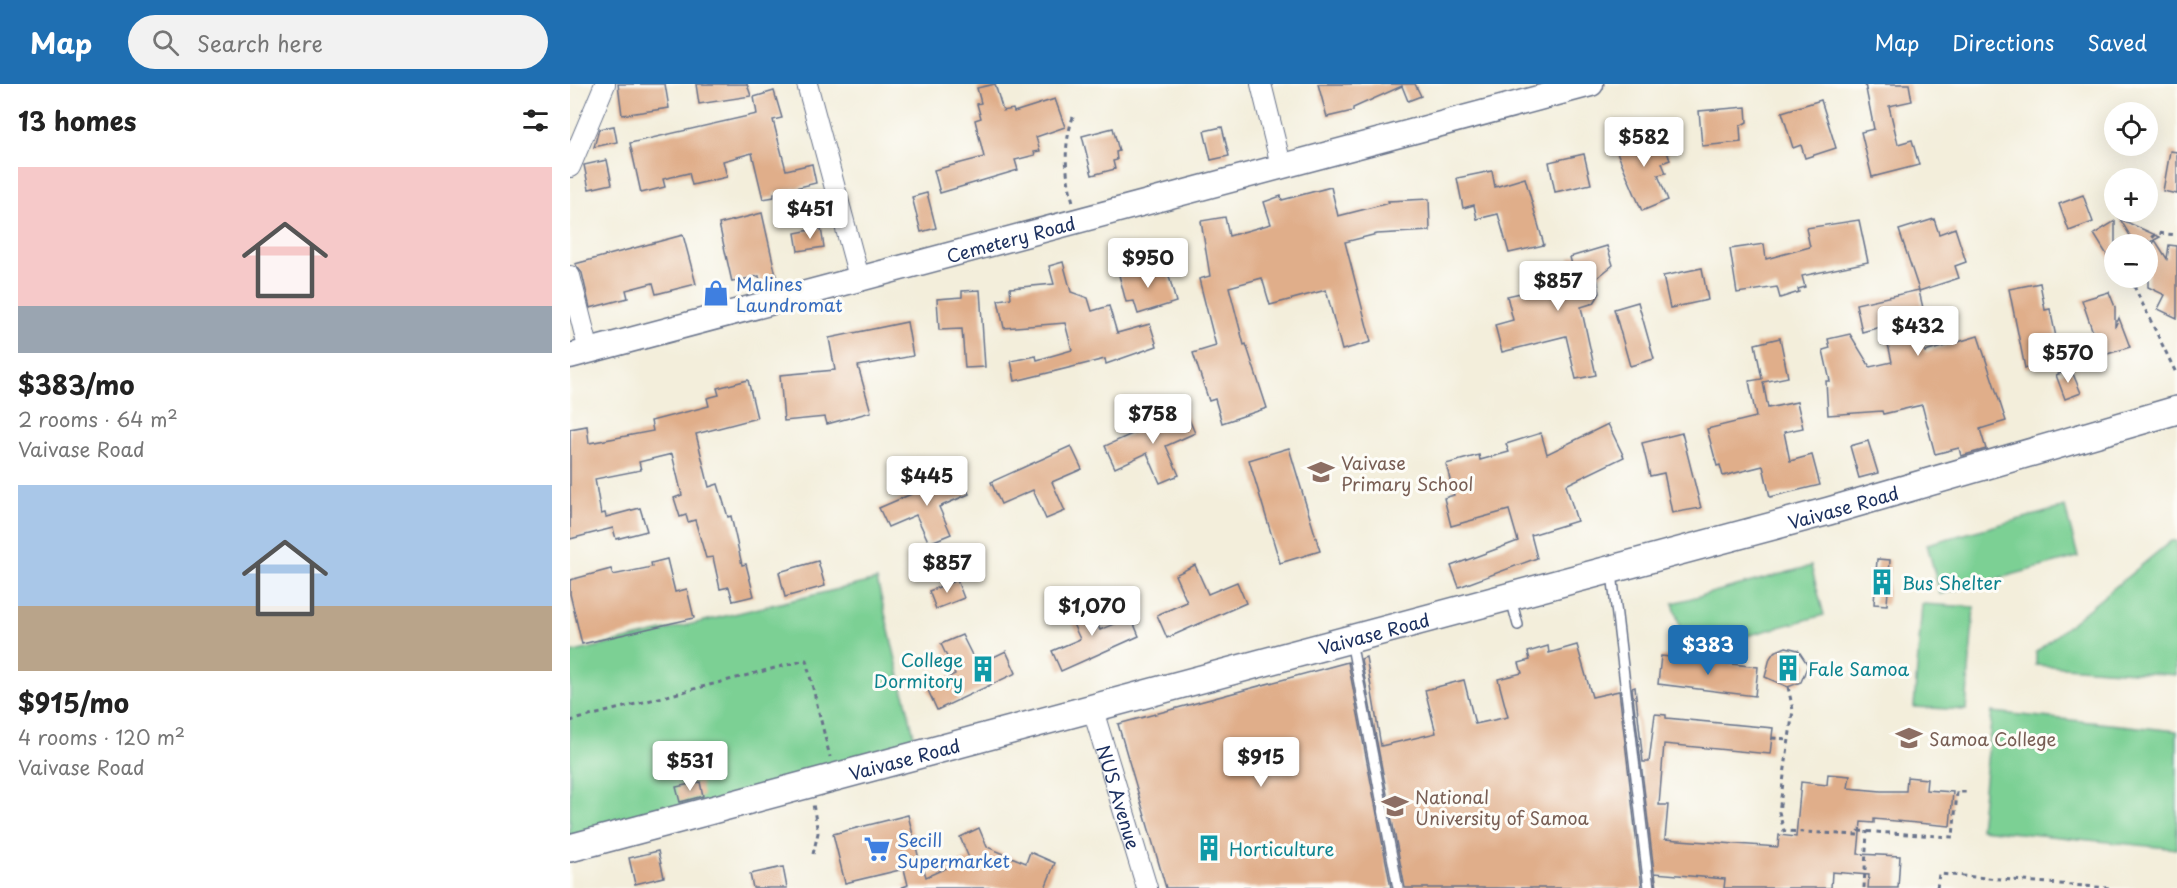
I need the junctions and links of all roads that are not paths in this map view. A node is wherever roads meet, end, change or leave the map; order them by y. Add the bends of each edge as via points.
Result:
1 (605, 84) edge
2 (807, 84) edge
3 (1261, 84) edge
4 (1591, 84) edge
5 (1281, 165) junction
6 (570, 167) edge
7 (570, 276) edge
8 (860, 281) junction
9 (580, 353) edge
10 (2177, 410) edge
11 (1611, 571) junction
12 (1510, 597) junction
13 (1518, 625) dead end
14 (1351, 639) junction
15 (1092, 707) junction
16 (570, 848) edge
17 (1147, 888) edge
18 (1398, 888) edge
19 (1649, 888) edge

1 - 6 street
2 - 8 street
3 - 5 street
4 - 5 street, Cemetery Road
5 - 8 street, Cemetery Road
7 - 9 street
8 - 9 street, Cemetery Road
10 - 11 main road, Vaivase Road
11 - 12 main road, Vaivase Road
11 - 19 lane
12 - 13 lane
12 - 14 main road, Vaivase Road
14 - 15 main road, Vaivase Road
14 - 18 lane
15 - 16 main road, Vaivase Road
15 - 17 street, NUS Avenue

